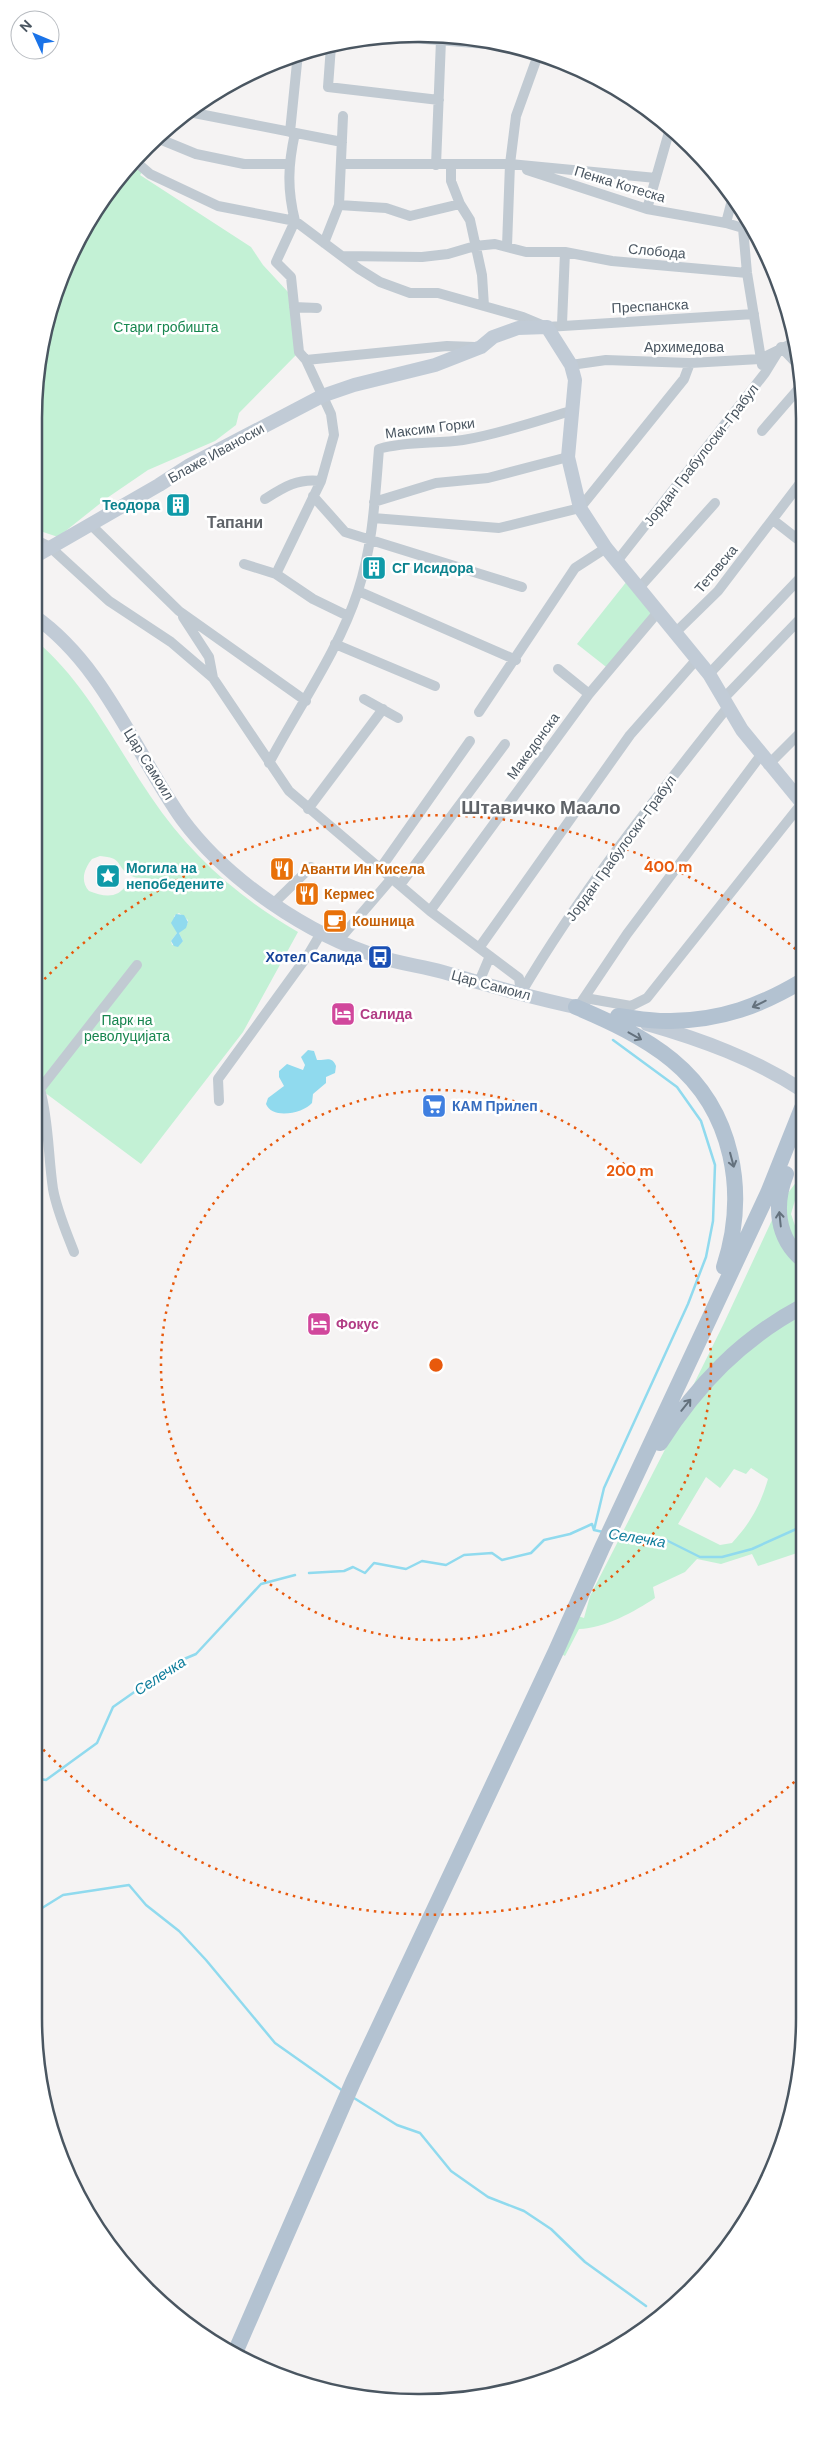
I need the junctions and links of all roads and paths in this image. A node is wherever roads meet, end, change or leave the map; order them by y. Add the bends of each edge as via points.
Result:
1 (441, 43) edge
2 (330, 53) edge
3 (536, 61) edge
4 (297, 62) edge
5 (439, 100) junction
6 (199, 114) edge
7 (343, 116) dead end
8 (292, 133) junction
9 (667, 136) edge
10 (165, 141) edge
11 (342, 142) junction
12 (288, 164) junction
13 (340, 164) junction
14 (510, 164) junction
15 (436, 165) junction
16 (451, 165) junction
17 (141, 166) edge
18 (656, 178) junction
19 (460, 204) junction
20 (339, 205) junction
21 (730, 207) edge
22 (647, 208) junction
23 (295, 221) junction
24 (726, 223) junction
25 (743, 229) edge
26 (748, 236) edge
27 (324, 243) junction
28 (475, 246) junction
29 (507, 246) junction
30 (564, 252) junction
31 (341, 256) junction
32 (747, 273) junction
33 (484, 306) junction
34 (294, 307) junction
35 (317, 308) dead end
36 (754, 314) junction
37 (562, 324) junction
38 (547, 327) junction
39 (788, 344) edge
40 (480, 347) junction
41 (781, 347) junction
42 (790, 356) edge
43 (760, 359) junction
44 (306, 360) junction
45 (690, 363) junction
46 (571, 365) junction
47 (765, 373) junction
48 (795, 393) edge
49 (322, 396) junction
50 (574, 410) junction
51 (762, 431) dead end
52 (568, 457) junction
53 (321, 481) junction
54 (796, 489) edge
55 (314, 496) junction
56 (265, 499) dead end
57 (374, 502) junction
58 (715, 503) dead end
59 (580, 508) junction
60 (373, 518) junction
61 (774, 520) junction
62 (90, 524) junction
63 (796, 539) edge
64 (371, 540) junction
65 (42, 543) edge
66 (50, 547) junction
67 (606, 548) junction
68 (42, 552) edge
69 (618, 560) junction
70 (244, 564) dead end
71 (276, 574) junction
72 (796, 582) edge
73 (522, 587) dead end
74 (640, 587) junction
75 (358, 591) junction
76 (179, 611) junction
77 (658, 612) junction
78 (348, 616) junction
79 (42, 623) edge
80 (796, 624) edge
81 (676, 632) junction
82 (334, 644) junction
83 (697, 659) junction
84 (516, 660) junction
85 (558, 669) dead end
86 (709, 674) junction
87 (213, 678) junction
88 (435, 686) dead end
89 (588, 694) junction
90 (364, 698) dead end
91 (306, 701) junction
92 (725, 704) junction
93 (382, 709) junction
94 (479, 712) dead end
95 (398, 718) dead end
96 (796, 737) edge
97 (470, 742) dead end
98 (505, 744) dead end
99 (765, 760) junction
100 (269, 763) junction
101 (796, 796) edge
102 (308, 809) junction
103 (796, 811) edge
104 (311, 867) dead end
105 (380, 869) junction
106 (396, 882) junction
107 (273, 904) junction
108 (430, 910) junction
109 (321, 933) junction
110 (338, 941) junction
111 (479, 948) junction
112 (490, 956) junction
113 (137, 965) dead end
114 (479, 982) junction
115 (796, 984) edge
116 (521, 993) junction
117 (580, 1002) junction
118 (618, 1016) junction
119 (42, 1083) edge
120 (796, 1086) edge
121 (42, 1101) edge
122 (219, 1101) dead end
123 (796, 1123) edge
124 (796, 1146) edge
125 (74, 1252) dead end
126 (796, 1252) edge
127 (796, 1310) edge
128 (624, 1507) junction
129 (237, 2347) edge

1 - 5 street
2 - 5 street via 328,86
3 - 14 street via 516,116
4 - 8 street
5 - 15 street
6 - 8 street
7 - 11 street
8 - 11 street
8 - 12 street
9 - 18 street
10 - 12 street via 196,154 244,164
11 - 13 street
12 - 23 street via 290,202
13 - 15 street, Пенка Котеска
13 - 20 street
14 - 16 street, Пенка Котеска
14 - 18 street, Пенка Котеска
14 - 22 street, Пенка Котеска
14 - 29 street
15 - 16 street, Пенка Котеска
16 - 19 street via 451,181
17 - 23 street via 150,174 218,206
18 - 22 street
19 - 20 street via 410,216 386,208
19 - 28 street via 470,220
20 - 27 street
21 - 24 street
22 - 24 street, Пенка Котеска
23 - 27 street
23 - 34 street via 276,262 291,277
24 - 25 street, Пенка Котеска
26 - 32 street
27 - 31 street
28 - 29 street, Слобода
28 - 31 street, Слобода via 422,257
28 - 33 street via 482,275
29 - 30 street, Слобода via 526,252
30 - 32 street, Слобода via 612,261
30 - 37 street
31 - 33 street via 380,282 410,293 438,292
32 - 36 street
33 - 38 street
34 - 35 street
34 - 44 street via 299,352
36 - 37 street, Преспанска
36 - 43 street
37 - 38 street, Преспанска
38 - 40 street, Блаже Иваноски via 518,328 493,337
38 - 46 street
39 - 41 street, Архимедова
40 - 44 street via 447,346
40 - 49 street, Блаже Иваноски via 435,365
41 - 42 street
41 - 43 street, Архимедова
41 - 47 street, Јордан Грабулоски-Грабул
43 - 45 street, Архимедова
43 - 47 street
44 - 49 street
45 - 46 street, Архимедова via 606,360
45 - 59 street via 684,379
46 - 50 street via 575,380
47 - 69 street, Јордан Грабулоски-Грабул
48 - 51 street
49 - 53 street via 331,414 334,435
49 - 62 street, Блаже Иваноски via 190,465
50 - 52 street
50 - 57 street, Максим Горки via 464,440 380,448
52 - 57 street via 488,478 436,483
52 - 59 street
53 - 55 street
53 - 56 street via 306,479 287,485
54 - 61 street, Тетовска
55 - 64 street via 345,532
55 - 71 street
57 - 60 street, Максим Горки
58 - 74 street
59 - 60 street via 499,528
59 - 67 street
60 - 64 street, Максим Горки
61 - 63 street
61 - 81 street, Тетовска via 718,591
62 - 66 street, Блаже Иваноски
62 - 76 street
64 - 73 street
64 - 75 street, Максим Горки
65 - 66 street
66 - 68 street, Блаже Иваноски
66 - 87 street via 109,601 171,642
67 - 69 street
67 - 84 street via 575,568
69 - 74 street
70 - 71 street
71 - 78 street via 313,599
72 - 86 street
74 - 77 street
75 - 78 street, Максим Горки
75 - 84 street
76 - 87 street via 209,657
76 - 91 street
77 - 81 street
77 - 89 street, Македонска
78 - 82 street, Максим Горки
79 - 107 street, Цар Самоил via 78,656 99,684 182,818 226,866
80 - 92 street
81 - 83 street
82 - 88 street
82 - 91 street, Максим Горки
83 - 86 street
83 - 111 street via 630,735
84 - 94 street
85 - 89 street
86 - 92 street
87 - 100 street
89 - 108 street, Македонска
90 - 93 street
91 - 100 street, Максим Горки
92 - 99 street
92 - 116 street, Јордан Грабулоски-Грабул via 630,830 549,946
93 - 95 street
93 - 102 street
96 - 99 street
97 - 105 street
98 - 106 street
99 - 101 street
99 - 117 street via 627,934
100 - 102 street via 289,791
102 - 105 street
103 - 117 street via 647,998 632,1006
104 - 107 street
105 - 106 street
106 - 108 street
106 - 110 street
107 - 109 street, Цар Самоил
108 - 111 street
109 - 110 street, Цар Самоил
109 - 122 street via 218,1079
110 - 114 street, Цар Самоил via 380,957
111 - 112 street
112 - 114 street
112 - 116 street via 519,978
113 - 119 street
114 - 116 street, Цар Самоил
115 -> 118 main road via 753,1007 729,1014 670,1022
116 - 117 street, Цар Самоил
117 - 118 street, Цар Самоил
117 -> 128 main road via 647,1042 688,1075 717,1120 730,1151 737,1189 735,1225 719,1281 650,1428
118 - 120 street via 728,1050
121 - 125 street via 48,1116 53,1189
123 - 128 main road via 768,1193
126 -> 124 main road via 784,1238 779,1223 781,1185
128 -> 127 main road via 658,1446 706,1380 753,1336
128 - 129 main road via 353,2082

